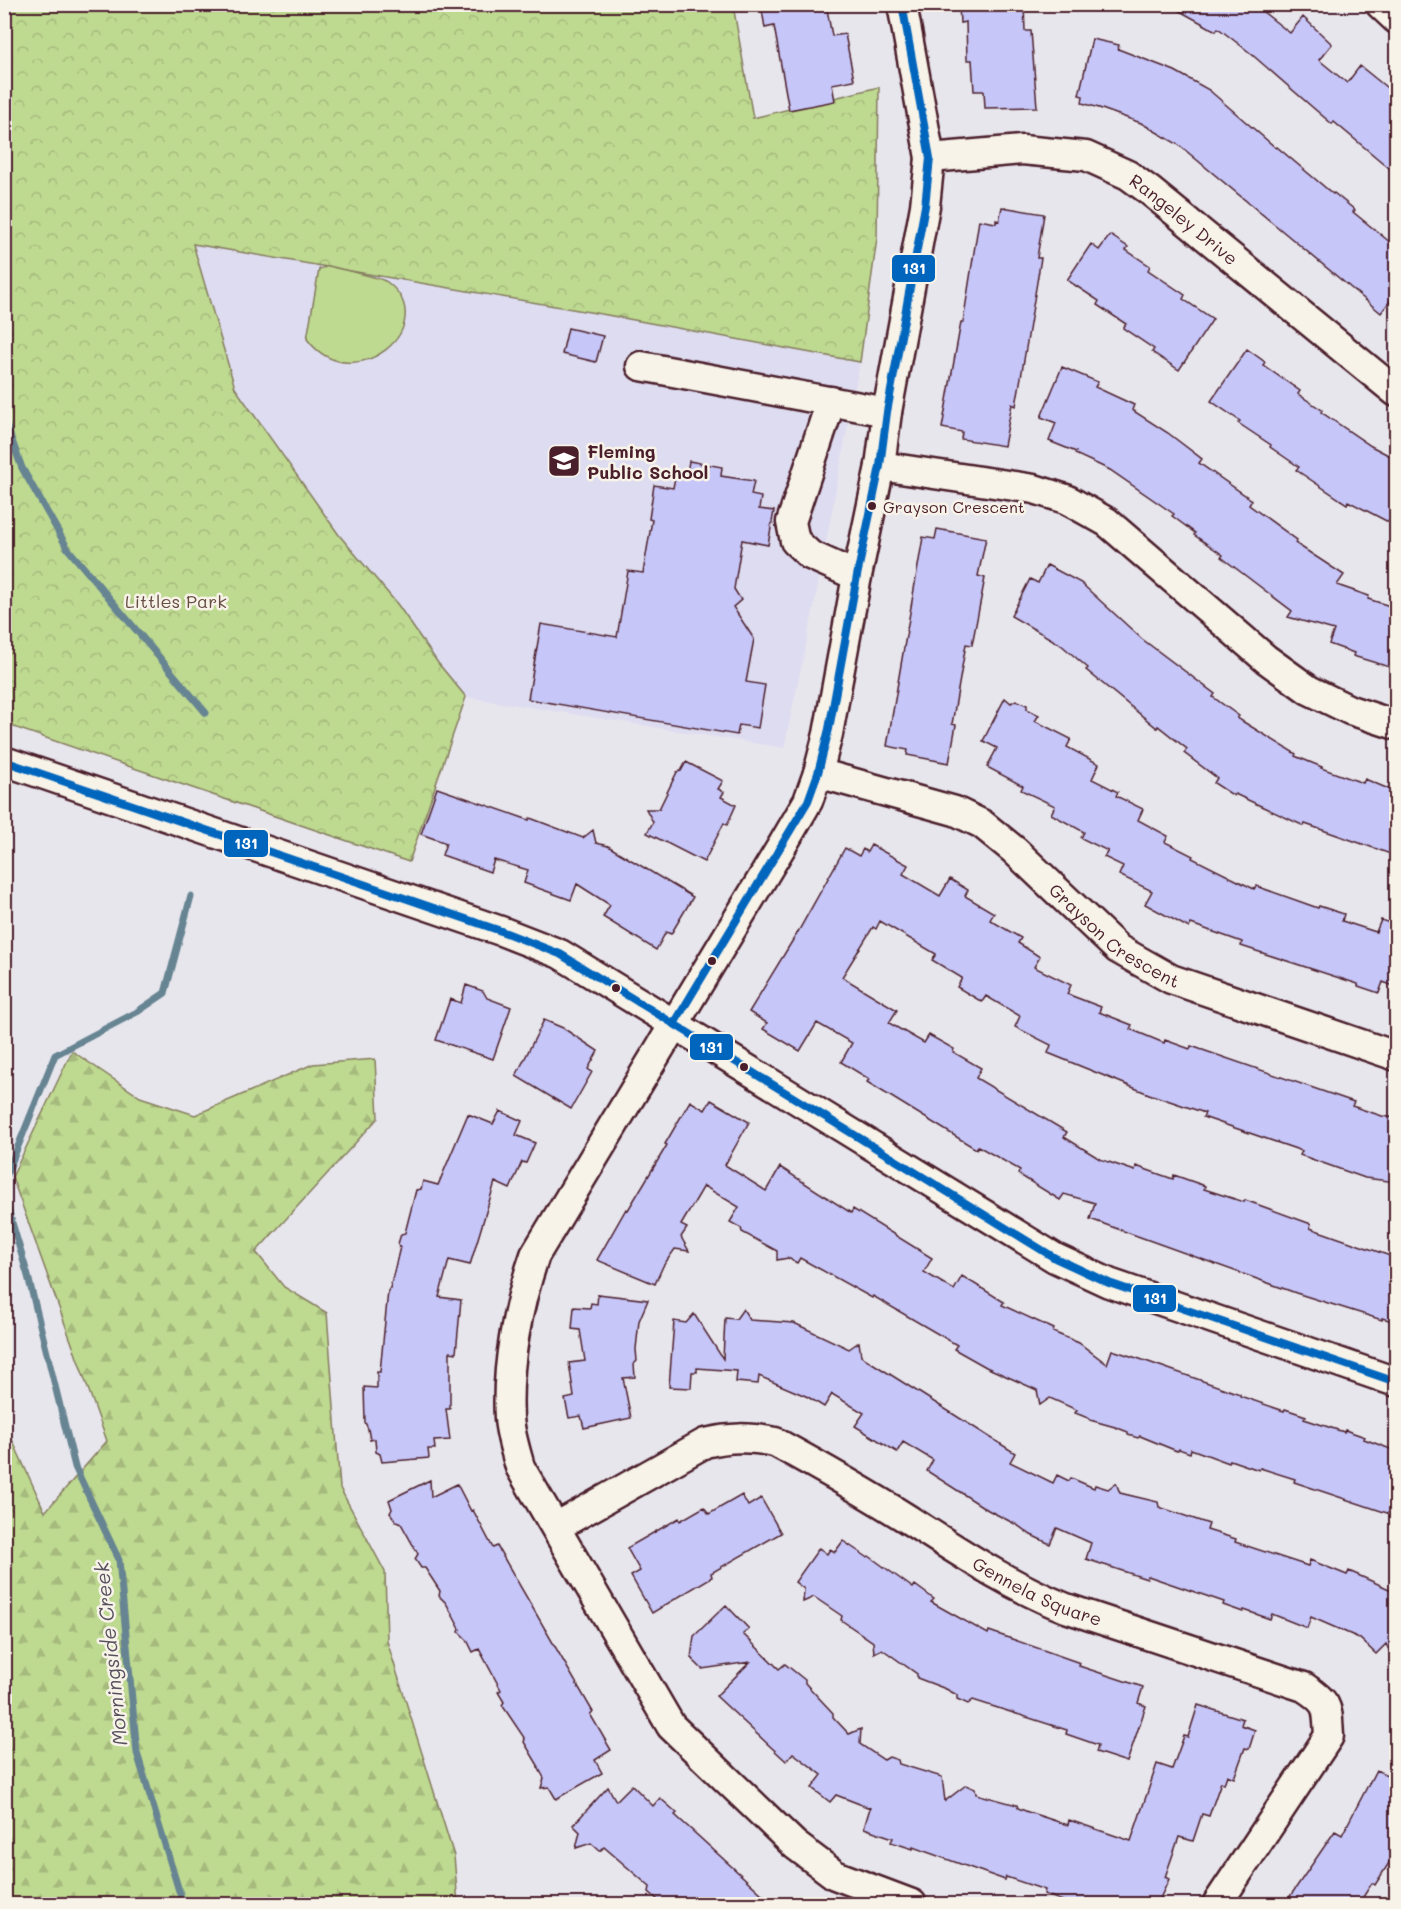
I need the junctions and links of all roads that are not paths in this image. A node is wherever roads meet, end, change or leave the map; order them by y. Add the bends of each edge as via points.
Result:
1 (902, 4) edge
2 (1380, 4) edge
3 (1396, 19) edge
4 (930, 158) junction
5 (641, 366) dead end
6 (1396, 393) edge
7 (831, 401) junction
8 (887, 412) junction
9 (880, 466) junction
10 (857, 576) junction
11 (1396, 725) edge
12 (4, 761) edge
13 (818, 773) junction
14 (674, 1024) junction
15 (1396, 1056) edge
16 (1396, 1382) edge
17 (556, 1527) junction
18 (912, 1905) edge
19 (1217, 1905) edge

1 - 4 street
2 - 3 street
4 - 6 street, Rangeley Drive via 1022,150 1086,156 1128,175
4 - 8 street via 925,206
5 - 7 street
7 - 8 street
7 - 10 street via 791,522 795,541 810,555
8 - 9 street
9 - 10 street
9 - 11 street via 1034,489 1066,499 1107,522 1266,659 1309,690 1350,710
10 - 13 street
12 - 14 street via 560,954
13 - 14 street via 808,801
13 - 15 street, Grayson Crescent via 955,810 982,824 1118,949 1171,978
14 - 16 street via 1064,1263 1109,1283
14 - 17 street via 535,1255 523,1290 515,1328 509,1420 520,1467
17 - 18 street via 672,1726 795,1845 835,1875
17 - 19 street, Gennela Square via 705,1443 730,1437 775,1442 1035,1596 1304,1687 1326,1706 1329,1736

